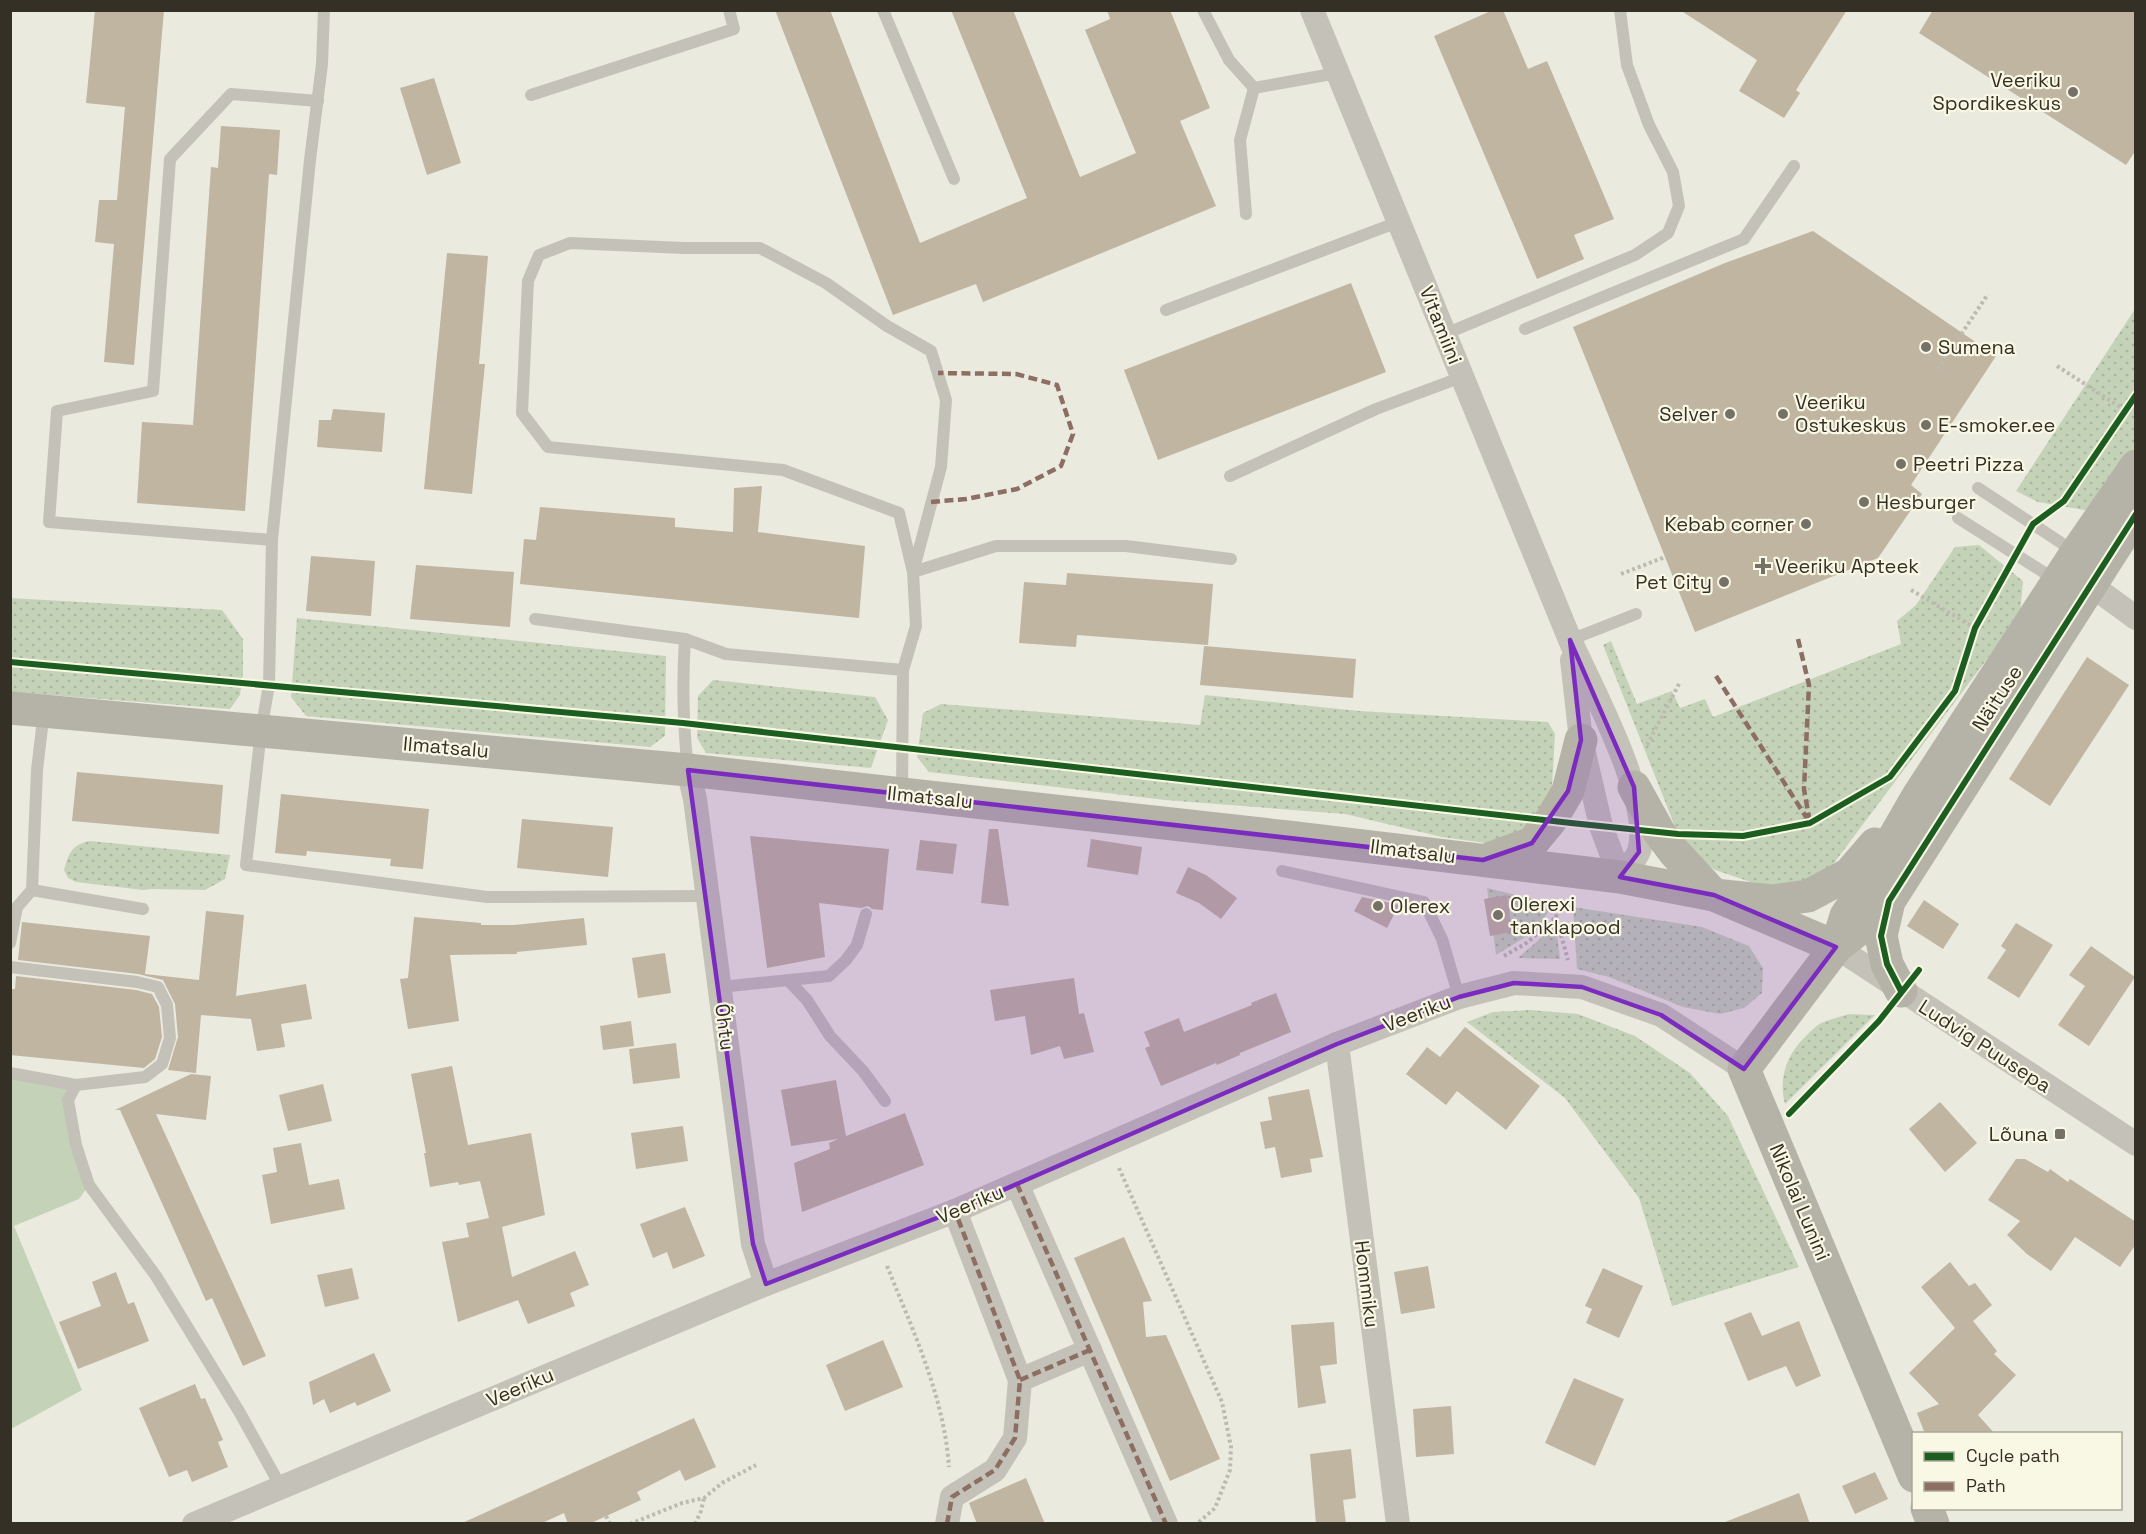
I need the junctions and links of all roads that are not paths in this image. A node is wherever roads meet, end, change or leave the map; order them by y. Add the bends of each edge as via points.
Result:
1 (324, 10) edge
2 (729, 10) edge
3 (883, 10) edge
4 (1203, 10) edge
5 (1312, 10) edge
6 (1620, 10) edge
7 (1337, 73) junction
8 (1254, 88) junction
9 (531, 95) dead end
10 (318, 102) junction
11 (1794, 166) dead end
12 (954, 179) dead end
13 (1246, 214) dead end
14 (1398, 222) junction
15 (1166, 309) dead end
16 (1526, 329) dead end
17 (1445, 333) junction
18 (1462, 377) junction
19 (2136, 466) edge
20 (1230, 476) dead end
21 (1978, 488) dead end
22 (2136, 514) edge
23 (1958, 518) dead end
24 (272, 540) junction
25 (2076, 553) junction
26 (1231, 559) dead end
27 (913, 572) junction
28 (2058, 580) junction
29 (2091, 585) junction
30 (1636, 614) dead end
31 (2136, 618) edge
32 (535, 619) dead end
33 (685, 639) junction
34 (1570, 640) junction
35 (903, 670) junction
36 (10, 708) edge
37 (44, 711) junction
38 (261, 730) junction
39 (1581, 740) junction
40 (688, 770) junction
41 (1634, 787) junction
42 (902, 794) junction
43 (1918, 796) junction
44 (1483, 860) junction
45 (1282, 871) dead end
46 (1620, 877) junction
47 (32, 890) junction
48 (1714, 895) junction
49 (707, 896) junction
50 (1889, 901) junction
51 (143, 909) dead end
52 (866, 914) dead end
53 (10, 943) edge
54 (1836, 947) junction
55 (10, 967) edge
56 (788, 980) junction
57 (720, 987) junction
58 (1901, 991) junction
59 (1459, 997) junction
60 (1337, 1044) junction
61 (1744, 1069) junction
62 (10, 1073) edge
63 (76, 1085) junction
64 (885, 1101) dead end
65 (2136, 1144) edge
66 (1017, 1184) junction
67 (955, 1211) junction
68 (766, 1284) junction
69 (1090, 1350) junction
70 (1020, 1380) junction
71 (1912, 1471) edge
72 (281, 1487) junction
73 (1927, 1510) edge
74 (194, 1524) edge
75 (947, 1524) edge
76 (1166, 1524) edge
77 (1398, 1524) edge
78 (1933, 1524) edge

1 - 10 lane
2 - 9 lane via 734,29
3 - 12 lane
4 - 8 lane via 1229,60
5 - 7 street, Vitamiini
6 - 17 lane via 1627,65 1649,125 1673,172 1679,206 1668,233 1635,255
7 - 8 lane
7 - 14 street, Vitamiini
8 - 13 lane via 1240,140
10 - 24 lane
10 - 24 lane via 231,94 170,159 153,391 57,411 49,522
11 - 16 lane via 1744,239
14 - 15 lane
14 - 17 street, Vitamiini
17 - 18 street, Vitamiini
18 - 20 lane via 1376,409
18 - 34 street, Vitamiini
19 - 25 street, Näituse
21 - 25 lane
22 - 29 street, Näituse
23 - 28 lane
24 - 38 lane via 269,685
25 - 28 street, Näituse
25 - 29 street
26 - 27 lane via 1126,546 996,546
27 - 27 lane via 941,467 946,400 931,351 826,283 760,248 570,243 539,255 528,281 522,413 548,447 783,470 899,513
27 - 35 lane via 916,626
28 - 29 street
28 - 43 street, Näituse
29 - 31 street
29 - 50 street, Näituse
30 - 34 lane
32 - 33 lane
33 - 35 lane via 726,654
33 - 40 lane via 682,684
34 - 39 street, Vitamiini
34 - 41 street, Vitamiini
35 - 42 lane
36 - 37 street, Ilmatsalu
37 - 38 street, Ilmatsalu
37 - 47 lane via 37,770
38 - 40 street, Ilmatsalu
38 - 49 lane via 246,865 487,897
39 - 44 street via 1568,791 1551,820 1532,843
39 - 46 street, Vitamiini via 1601,826
40 - 42 street, Ilmatsalu
40 - 49 street, Õhtu
41 - 46 street, Vitamiini via 1639,852
41 - 48 street via 1659,832
42 - 44 street, Ilmatsalu
43 - 48 street via 1849,874 1808,896 1772,901
43 - 54 street, Näituse via 1846,916
44 - 46 street, Ilmatsalu
45 - 59 lane via 1424,902 1442,939
46 - 48 street, Ilmatsalu
47 - 51 lane
47 - 53 lane via 17,907
48 - 54 street, Ilmatsalu
49 - 57 street, Õhtu
50 - 54 street, Näituse
50 - 58 street via 1881,936 1887,964
52 - 56 lane via 857,945 829,976
54 - 58 street, Ludvig Puusepa
54 - 61 street
55 - 63 lane via 158,987 167,1005 170,1038 162,1064 145,1077
56 - 57 lane
56 - 64 lane
57 - 68 street, Õhtu via 753,1244
58 - 65 street, Ludvig Puusepa
59 - 60 street, Veeriku
59 - 61 street, Veeriku via 1514,982 1582,987 1661,1015
60 - 66 street, Veeriku
60 - 77 street, Hommiku
61 - 71 street, Nikolai Lunini
62 - 63 lane
63 - 72 lane via 68,1100 76,1145 89,1185 156,1276
66 - 67 street, Veeriku
66 - 69 street
67 - 68 street, Veeriku
67 - 70 street
68 - 72 street, Veeriku
69 - 70 street
69 - 76 street
70 - 75 street via 1015,1438 995,1470 952,1497
72 - 74 street, Veeriku
73 - 78 street

